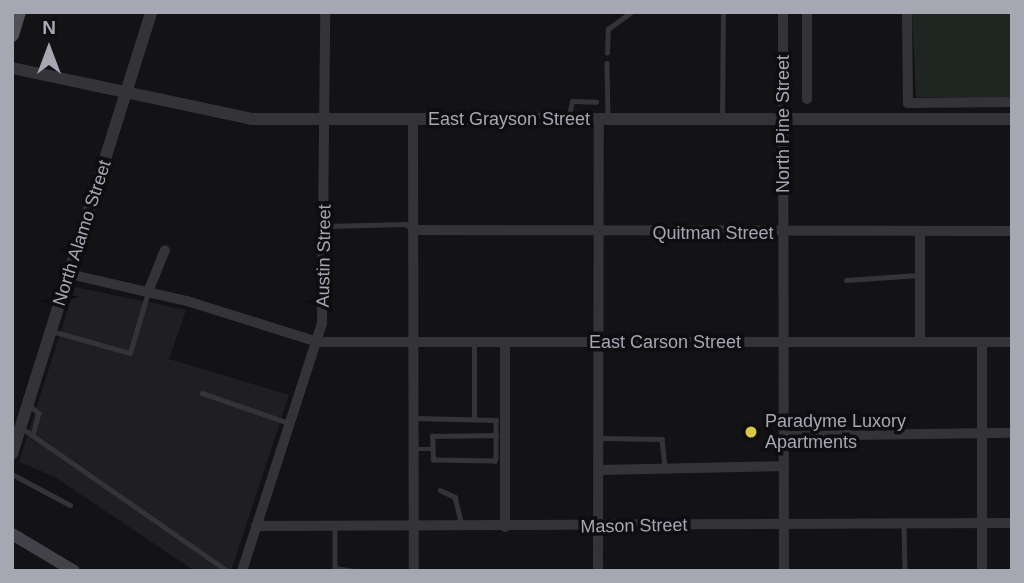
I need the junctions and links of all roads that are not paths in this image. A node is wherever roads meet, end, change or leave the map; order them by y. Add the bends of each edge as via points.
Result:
1 (19, 12) edge
2 (151, 12) edge
3 (325, 12) edge
4 (631, 12) edge
5 (723, 12) edge
6 (783, 12) edge
7 (807, 12) edge
8 (907, 12) edge
9 (12, 35) edge
10 (607, 53) dead end
11 (607, 64) dead end
12 (12, 68) edge
13 (125, 94) junction
14 (807, 100) dead end
15 (596, 102) dead end
16 (1012, 102) edge
17 (325, 119) junction
18 (414, 119) junction
19 (783, 119) junction
20 (1012, 119) edge
21 (568, 120) junction
22 (604, 120) junction
23 (722, 120) junction
24 (324, 226) junction
25 (413, 230) junction
26 (1012, 231) edge
27 (920, 232) junction
28 (599, 233) junction
29 (783, 233) junction
30 (165, 250) dead end
31 (69, 274) junction
32 (920, 275) junction
33 (846, 280) dead end
34 (148, 292) junction
35 (51, 331) junction
36 (318, 342) junction
37 (414, 342) junction
38 (474, 342) junction
39 (505, 342) junction
40 (598, 342) junction
41 (783, 342) junction
42 (920, 342) junction
43 (982, 342) junction
44 (1012, 342) edge
45 (202, 393) dead end
46 (28, 404) junction
47 (414, 418) junction
48 (474, 418) junction
49 (289, 423) junction
50 (21, 427) junction
51 (981, 433) junction
52 (1012, 433) edge
53 (33, 435) junction
54 (496, 435) junction
55 (784, 436) junction
56 (599, 438) junction
57 (413, 449) junction
58 (431, 449) junction
59 (12, 454) edge
60 (784, 466) junction
61 (665, 469) junction
62 (599, 470) junction
63 (12, 474) edge
64 (440, 490) dead end
65 (71, 505) dead end
66 (981, 523) junction
67 (1012, 523) edge
68 (904, 524) junction
69 (784, 525) junction
70 (256, 526) junction
71 (335, 527) junction
72 (413, 527) junction
73 (462, 527) junction
74 (505, 527) junction
75 (598, 527) junction
76 (12, 534) edge
77 (71, 570) edge
78 (228, 571) edge
79 (242, 571) edge
80 (354, 571) edge
81 (414, 571) edge
82 (598, 571) edge
83 (784, 571) edge
84 (905, 571) edge
85 (982, 571) edge

1 - 9 main road
2 - 13 street, North Alamo Street
3 - 17 street, Austin Street
4 - 10 lane via 608,29
5 - 23 lane
6 - 19 street, North Pine Street
7 - 14 street
8 - 16 street via 908,103
11 - 22 lane
12 - 13 street, East Grayson Street
13 - 17 street, East Grayson Street via 251,119
13 - 31 street, North Alamo Street
15 - 21 lane via 572,102
17 - 18 street, East Grayson Street
17 - 24 street, Austin Street
18 - 21 street, East Grayson Street
18 - 25 street
19 - 20 street, East Grayson Street
19 - 23 street, East Grayson Street
19 - 29 street, North Pine Street
21 - 22 street, East Grayson Street
22 - 23 street, East Grayson Street
22 - 28 street
24 - 25 lane via 405,224
24 - 36 street, Austin Street via 324,306
25 - 28 street, Quitman Street
25 - 37 street
26 - 27 street, Quitman Street
27 - 29 street, Quitman Street
27 - 32 street
28 - 29 street, Quitman Street
28 - 40 street
29 - 41 street, North Pine Street
30 - 34 street
31 - 34 street, East Carson Street
31 - 35 street, North Alamo Street
32 - 33 lane
32 - 42 street
34 - 35 lane via 130,353
34 - 36 street, East Carson Street
35 - 46 street, North Alamo Street
36 - 37 street, East Carson Street
36 - 49 street, Austin Street
37 - 38 street, East Carson Street
37 - 47 street
38 - 39 street, East Carson Street
38 - 48 lane
39 - 40 street, East Carson Street
39 - 74 street
40 - 41 street, East Carson Street
40 - 56 street
41 - 42 street, East Carson Street
41 - 55 street, North Pine Street
42 - 43 street, East Carson Street
43 - 44 street, East Carson Street
43 - 51 street
45 - 49 lane
46 - 50 street, North Alamo Street
46 - 53 lane via 39,413
47 - 48 lane
47 - 57 street
48 - 54 lane via 494,418
49 - 70 street, Austin Street
50 - 53 lane
50 - 59 street, North Alamo Street
51 - 52 street
51 - 55 street
51 - 66 street
53 - 78 lane
54 - 58 lane via 432,436
54 - 58 lane via 495,461 433,460
55 - 60 street, North Pine Street
56 - 61 lane via 662,439
56 - 62 street
57 - 58 lane
57 - 72 street
60 - 61 street
60 - 69 street, North Pine Street
61 - 62 street
62 - 75 street
63 - 65 lane
64 - 73 lane via 454,497
66 - 67 street, Mason Street
66 - 68 street, Mason Street
66 - 85 street
68 - 69 street, Mason Street
68 - 84 lane
69 - 75 street, Mason Street
69 - 83 street, North Pine Street
70 - 71 street, Mason Street
70 - 79 street, Austin Street
71 - 72 street, Mason Street
71 - 80 lane via 335,568
72 - 73 street, Mason Street
72 - 81 street
73 - 74 street, Mason Street
74 - 75 street, Mason Street
75 - 82 street
76 - 77 main road

